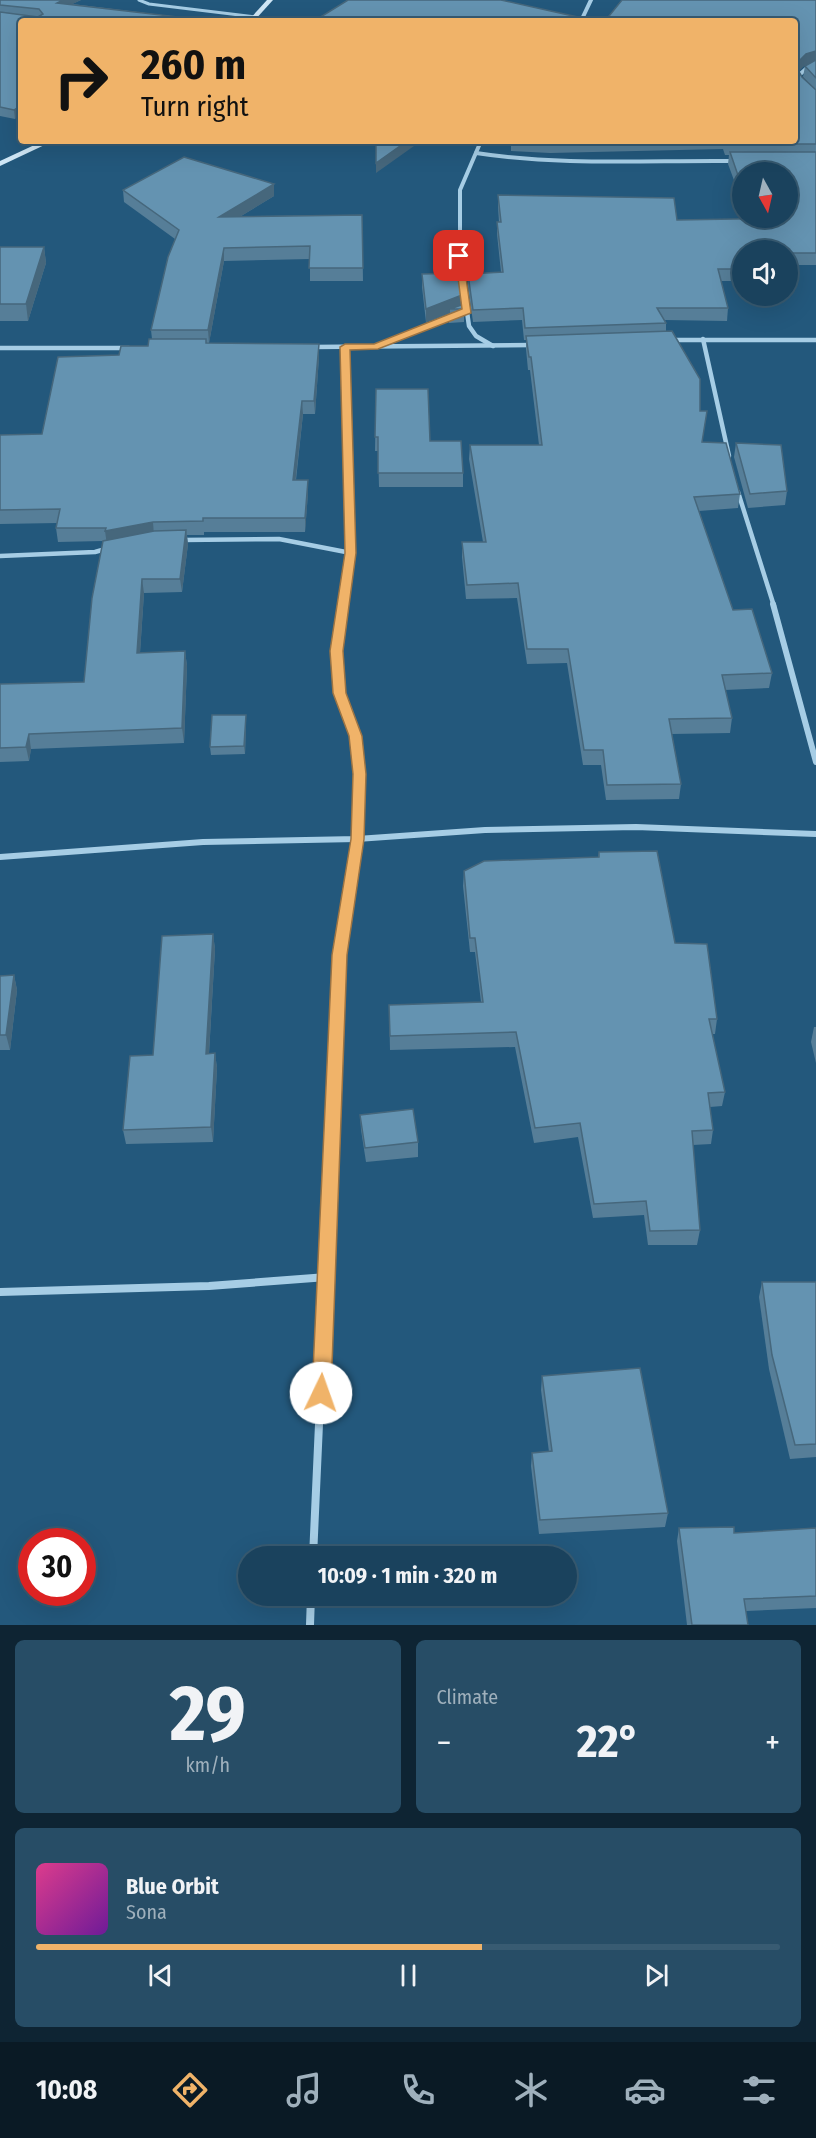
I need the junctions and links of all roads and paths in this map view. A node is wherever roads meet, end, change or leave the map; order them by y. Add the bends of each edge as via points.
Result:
1 (139, 0) edge
2 (270, 0) edge
3 (591, 0) edge
4 (247, 18) edge
5 (255, 18) edge
6 (582, 18) edge
7 (816, 65) edge
8 (803, 85) edge
9 (43, 144) edge
10 (480, 144) edge
11 (476, 153) junction
12 (745, 161) edge
13 (0, 164) edge
14 (467, 310) junction
15 (703, 339) junction
16 (668, 340) edge
17 (816, 340) edge
18 (540, 344) edge
19 (494, 346) junction
20 (311, 347) edge
21 (345, 347) junction
22 (375, 347) junction
23 (0, 348) edge
24 (139, 348) edge
25 (732, 469) edge
26 (734, 480) edge
27 (177, 540) edge
28 (119, 546) edge
29 (351, 553) junction
30 (0, 556) edge
31 (816, 762) edge
32 (816, 834) edge
33 (357, 839) junction
34 (0, 857) edge
35 (327, 1276) junction
36 (0, 1292) edge
37 (314, 1546) edge
38 (311, 1606) edge
39 (310, 1625) edge

1 - 4 lane
2 - 5 main road
3 - 6 street
7 - 8 street via 798,76
9 - 13 main road
10 - 11 street
11 - 12 street via 571,160
11 - 14 street via 460,190 459,256
14 - 19 street via 477,336
14 - 22 street
15 - 16 street
15 - 17 street
15 - 25 street
18 - 19 street
19 - 22 street
20 - 21 street
21 - 22 street
21 - 29 street
23 - 24 street
26 - 31 street via 767,580
27 - 29 street via 279,539
28 - 30 street via 95,552
29 - 33 street via 337,651 340,693 355,736 359,774
32 - 33 street via 636,827 485,830
33 - 34 street via 203,842
33 - 35 street via 340,955
35 - 36 street via 209,1286
35 - 37 street
38 - 39 street

